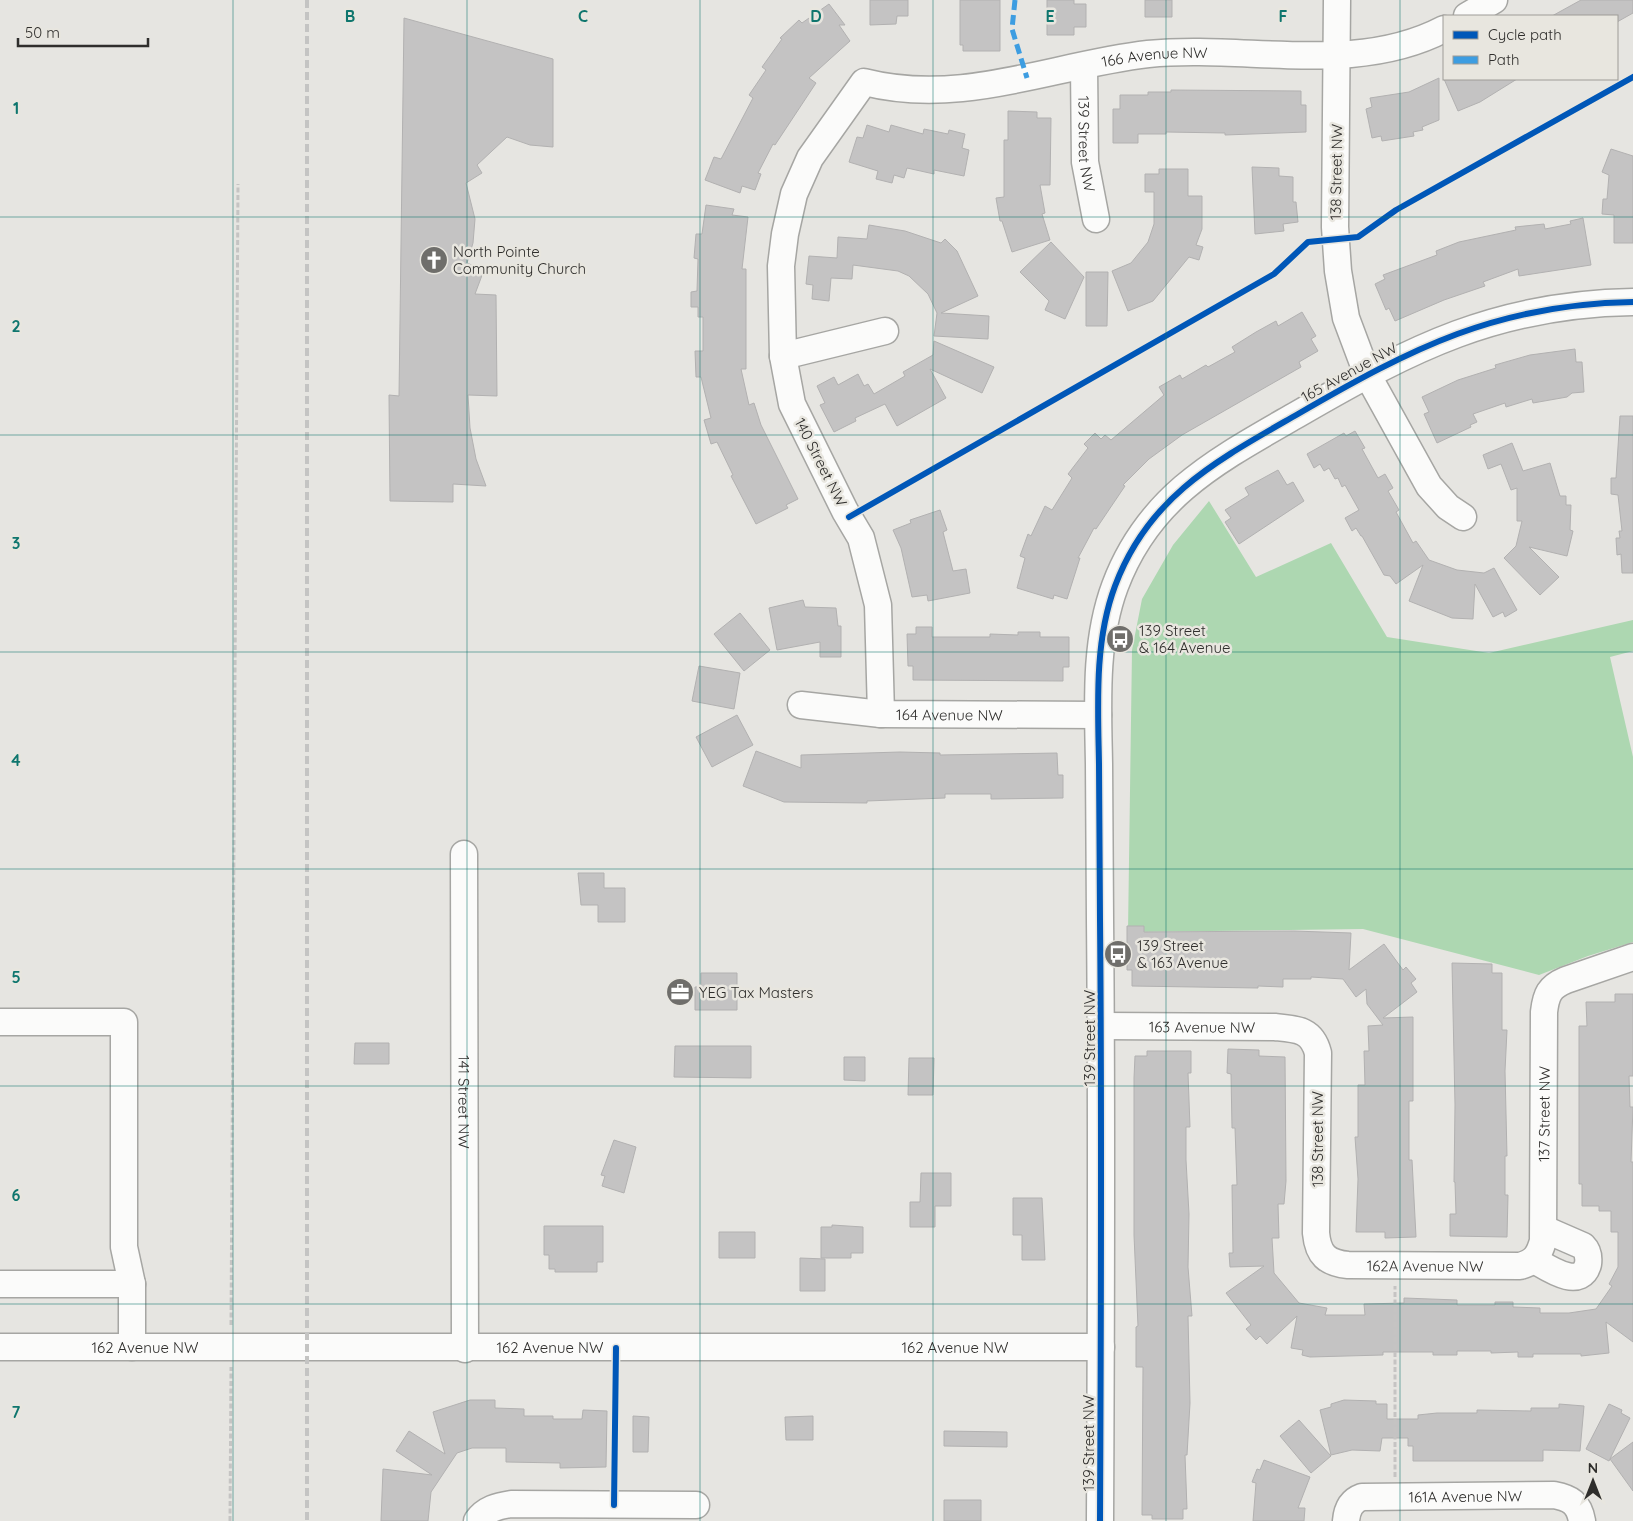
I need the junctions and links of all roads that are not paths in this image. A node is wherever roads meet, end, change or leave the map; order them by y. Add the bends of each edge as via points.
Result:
1 (1337, 0) edge
2 (1494, 0) edge
3 (1469, 15) edge
4 (1443, 29) edge
5 (1337, 54) junction
6 (1084, 66) junction
7 (864, 82) joint
8 (1096, 219) dead end
9 (1633, 302) edge
10 (885, 331) dead end
11 (783, 356) junction
12 (1368, 374) junction
13 (1463, 517) dead end
14 (1127, 560) joint
15 (801, 705) dead end
16 (881, 714) junction
17 (1098, 715) junction
18 (464, 854) dead end
19 (1633, 957) edge
20 (0, 1022) edge
21 (1102, 1026) junction
22 (1303, 1032) joint
23 (1544, 1229) junction
24 (1320, 1252) joint
25 (1534, 1260) junction
26 (0, 1284) edge
27 (132, 1284) junction
28 (0, 1347) edge
29 (132, 1347) junction
30 (1101, 1347) junction
31 (465, 1348) junction
32 (696, 1505) dead end
33 (1350, 1510) edge
34 (1578, 1511) edge
35 (478, 1520) edge
36 (1100, 1521) edge

1 - 5 street, 138 Street NW
2 - 3 street
4 - 5 street, 166 Avenue NW via 1397,47
5 - 6 street, 166 Avenue NW via 1166,53
5 - 12 street, 138 Street NW via 1335,227 1338,271 1346,318
6 - 7 street, 166 Avenue NW via 965,89 925,91
6 - 8 street, 139 Street NW via 1086,162
7 - 11 street, 140 Street NW via 810,158 794,194 782,266
9 - 12 street, 165 Avenue NW via 1567,306 1505,318 1438,340
10 - 11 street
11 - 16 street, 140 Street NW via 792,404 861,538 878,605
12 - 13 street, 138 Street NW via 1429,486 1448,507
12 - 14 street, 165 Avenue NW via 1218,460 1188,484 1146,526
14 - 17 street, 139 Street NW via 1114,588 1106,622 1100,662
15 - 16 street, 164 Avenue NW
16 - 17 street, 164 Avenue NW
17 - 21 street, 139 Street NW
18 - 31 street, 141 Street NW
19 - 23 street, 137 Street NW via 1555,985 1547,993
20 - 27 street via 124,1022 124,1246
21 - 22 street, 163 Avenue NW via 1275,1027
21 - 30 street, 139 Street NW
22 - 24 street, 138 Street NW via 1315,1042 1318,1053 1316,1234
23 - 25 street, 137 Street NW via 1540,1253
23 - 25 street via 1583,1246 1588,1262 1582,1273 1573,1277
24 - 25 street, 162A Avenue NW via 1330,1262 1338,1264 1520,1266
26 - 27 street
27 - 29 street
28 - 29 street, 162 Avenue NW
29 - 31 street, 162 Avenue NW
30 - 31 street, 162 Avenue NW
30 - 36 street, 139 Street NW
32 - 35 street via 511,1504 497,1506
33 - 34 street, 161A Avenue NW via 1372,1496 1554,1495

